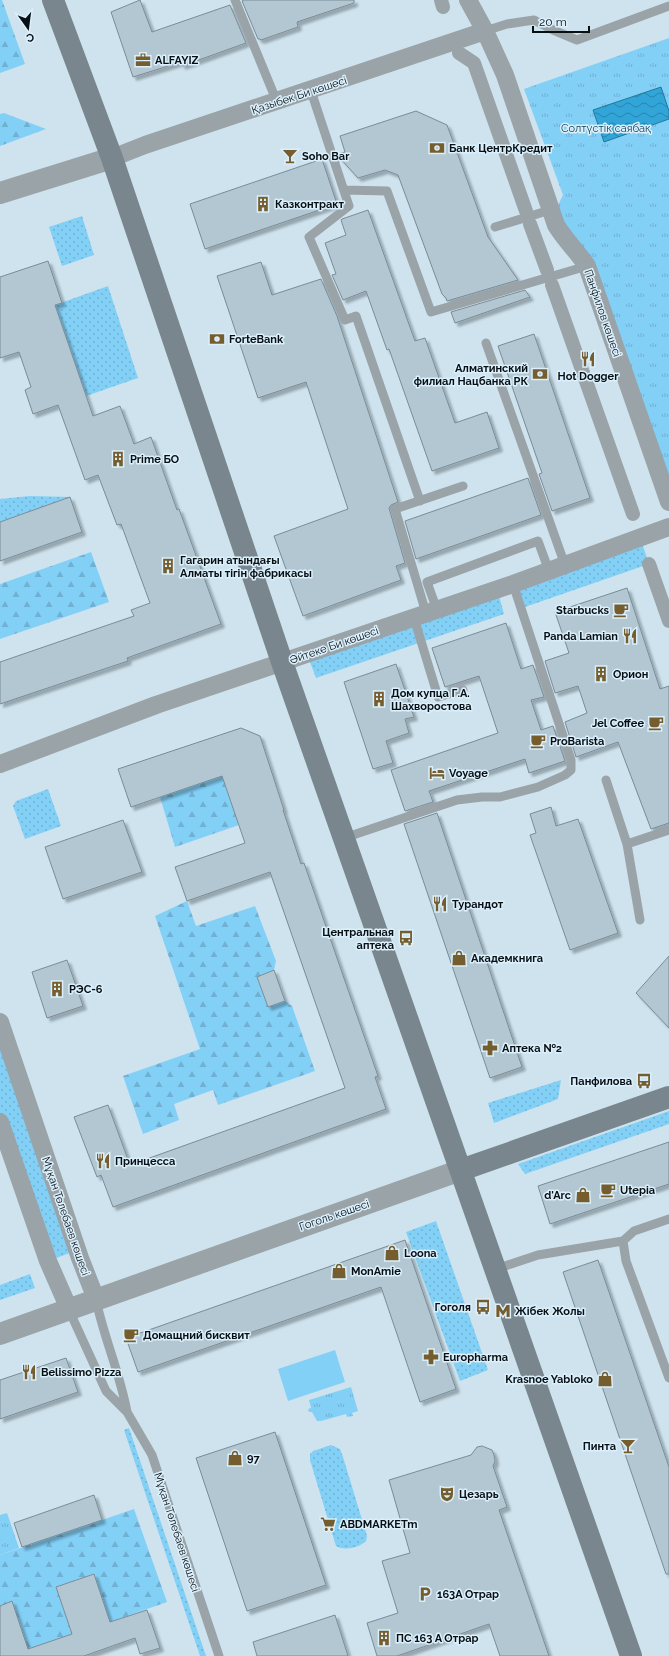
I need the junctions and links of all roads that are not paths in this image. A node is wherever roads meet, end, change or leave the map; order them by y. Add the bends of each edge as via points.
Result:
1 (53, 0) edge
2 (235, 0) edge
3 (468, 0) edge
4 (669, 6) edge
5 (485, 31) junction
6 (459, 53) dead end
7 (311, 91) junction
8 (277, 102) junction
9 (112, 158) junction
10 (344, 190) junction
11 (0, 193) edge
12 (550, 210) junction
13 (495, 227) dead end
14 (587, 266) junction
15 (547, 270) dead end
16 (552, 285) dead end
17 (486, 343) dead end
18 (463, 486) dead end
19 (420, 501) junction
20 (669, 502) edge
21 (633, 514) dead end
22 (669, 527) edge
23 (649, 564) dead end
24 (557, 568) junction
25 (513, 584) junction
26 (426, 614) junction
27 (669, 621) edge
28 (282, 662) junction
29 (462, 690) dead end
30 (0, 764) edge
31 (606, 780) dead end
32 (669, 830) edge
33 (344, 838) junction
34 (627, 844) junction
35 (640, 920) dead end
36 (0, 1022) edge
37 (669, 1097) edge
38 (0, 1122) edge
39 (462, 1170) junction
40 (669, 1219) edge
41 (623, 1241) junction
42 (496, 1269) junction
43 (96, 1299) junction
44 (69, 1310) junction
45 (0, 1334) edge
46 (669, 1378) edge
47 (127, 1412) junction
48 (219, 1656) edge
49 (631, 1656) edge

1 - 9 main road
2 - 8 lane
3 - 5 street, Панфилов көшесі
4 - 5 lane via 577,40 534,20 507,24
5 - 7 street, Қазыбек Би көшесі
5 - 12 street, Панфилов көшесі via 506,74
6 - 15 street via 474,63
7 - 8 street, Қазыбек Би көшесі
7 - 10 lane
8 - 9 street, Қазыбек Би көшесі
9 - 11 street
9 - 28 main road
10 - 14 lane via 387,191 431,312
10 - 19 lane via 349,206 309,237 345,320 356,316
12 - 13 lane
12 - 14 street, Панфилов көшесі via 565,240 578,252
14 - 20 street, Панфилов көшесі
16 - 21 street
17 - 24 lane
18 - 19 lane
19 - 26 lane via 395,509
22 - 24 street, Әйтеке Би көшесі
23 - 27 street
24 - 25 street, Әйтеке Би көшесі
24 - 26 lane via 538,541 427,582
25 - 26 street, Әйтеке Би көшесі
25 - 33 lane via 571,760 571,770 538,787 500,797 456,800
26 - 28 street, Әйтеке Би көшесі
26 - 29 lane via 438,698
28 - 30 street, Әйтеке Би көшесі via 156,705
28 - 33 main road
31 - 34 lane
32 - 34 lane
33 - 39 main road
34 - 35 lane
36 - 43 street, Мұқан Төлебаев көшесі
37 - 39 main road, Гоголь көшесі
38 - 44 street, Мұқан Төлебаев көшесі via 50,1265
39 - 42 main road
39 - 43 street, Гоголь көшесі
40 - 41 lane via 634,1231
41 - 42 lane via 538,1255
41 - 46 lane via 626,1261
42 - 49 main road
43 - 44 street, Гоголь көшесі
43 - 47 lane, Мұқан Төлебаев көшесі via 122,1386
44 - 45 street, Гоголь көшесі
44 - 47 lane, Мұқан Төлебаев көшесі via 106,1391
47 - 48 lane, Мұқан Төлебаев көшесі via 152,1455

